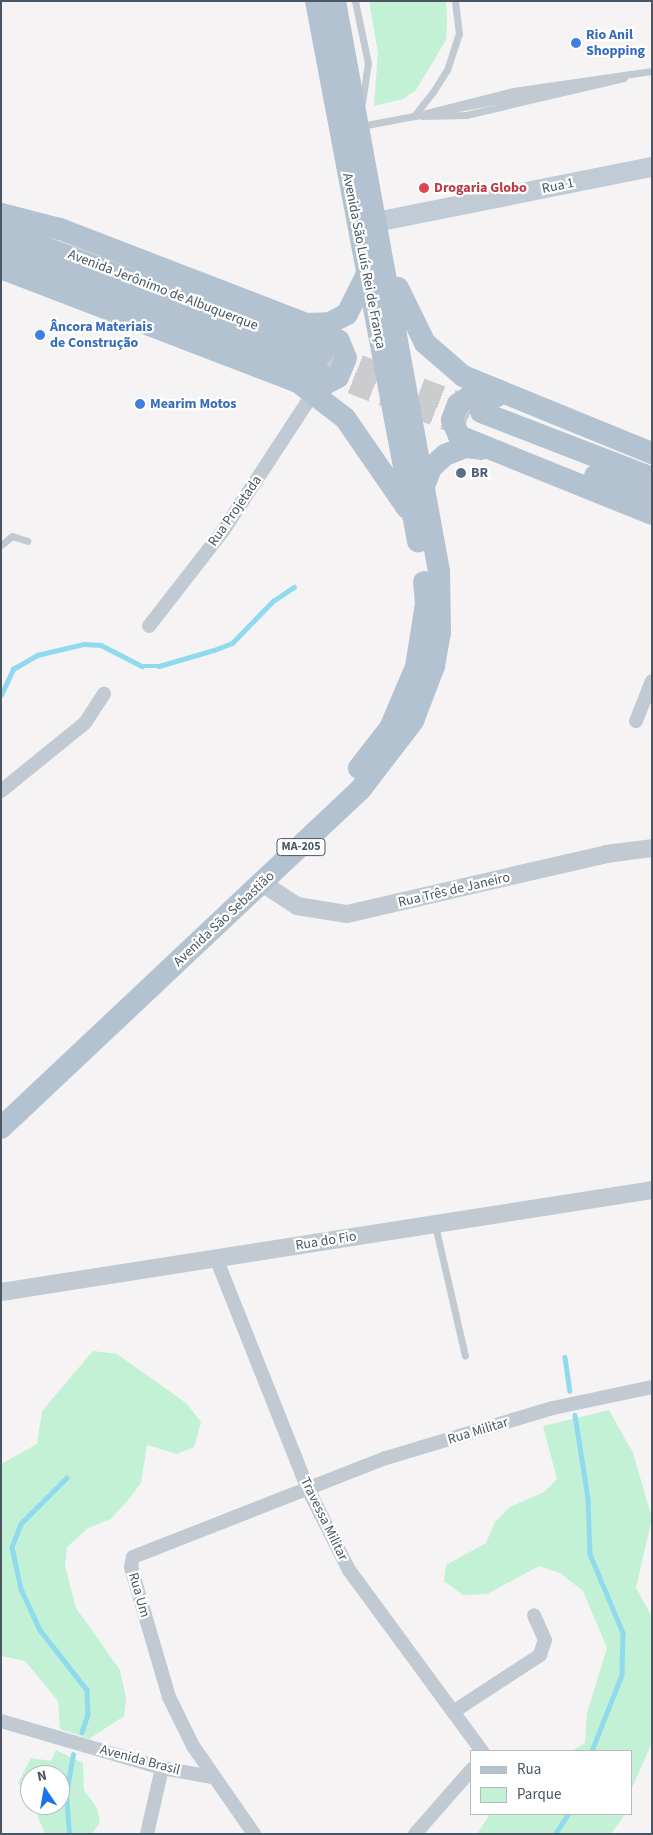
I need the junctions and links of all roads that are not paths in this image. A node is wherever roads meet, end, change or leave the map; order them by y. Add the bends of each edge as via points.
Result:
1 (316, 1) edge
2 (335, 1) edge
3 (355, 1) edge
4 (455, 1) edge
5 (652, 71) edge
6 (632, 76) junction
7 (414, 116) junction
8 (358, 126) junction
9 (652, 167) edge
10 (1, 214) edge
11 (376, 222) junction
12 (1, 231) edge
13 (1, 251) edge
14 (1, 268) edge
15 (367, 274) junction
16 (306, 324) junction
17 (306, 387) junction
18 (518, 400) junction
19 (480, 431) junction
20 (652, 454) edge
21 (652, 478) edge
22 (424, 486) junction
23 (652, 497) edge
24 (652, 514) edge
25 (414, 520) junction
26 (26, 541) dead end
27 (1, 545) edge
28 (149, 626) dead end
29 (652, 681) edge
30 (104, 694) dead end
31 (636, 721) dead end
32 (1, 791) edge
33 (652, 848) edge
34 (262, 883) junction
35 (1, 1106) edge
36 (1, 1128) edge
37 (652, 1190) edge
38 (435, 1225) junction
39 (216, 1258) junction
40 (1, 1292) edge
41 (465, 1356) dead end
42 (652, 1387) edge
43 (307, 1487) junction
44 (534, 1615) dead end
45 (453, 1712) junction
46 (1, 1721) edge
47 (481, 1750) edge
48 (162, 1768) junction
49 (470, 1771) edge
50 (212, 1776) junction
51 (147, 1834) edge
52 (254, 1834) edge
53 (415, 1834) edge

1 - 15 main road, Avenida São Luís Rei de França
2 - 8 main road, Avenida São Luís Rei de França
3 - 8 lane via 368,63
4 - 7 lane via 459,34 454,52 447,70
5 - 6 lane
6 - 7 lane via 583,78 513,90
6 - 7 lane via 593,89 466,115
7 - 8 lane
8 - 11 main road, Avenida São Luís Rei de França
9 - 11 main road, Rua 1
10 - 16 main road via 60,229
11 - 18 main road via 402,298 425,343 463,376
11 - 22 main road, Avenida São Luís Rei de França
12 - 13 main road, Avenida Jerônimo de Albuquerque via 320,361
14 - 17 main road
15 - 16 main road via 347,314 330,324
15 - 25 main road, Avenida São Luís Rei de França
16 - 17 main road via 339,340 346,362 338,377 327,384
17 - 25 main road via 357,433
17 - 28 street, Rua Projetada via 223,531
18 - 19 main road via 478,393 458,404 453,416 456,433
18 - 20 main road
19 - 21 main road
19 - 22 main road via 465,447 444,455 431,468
19 - 23 main road
19 - 24 main road
22 - 34 main road, Avenida São Sebastião / MA-205 via 441,602 435,658 425,694 378,769
25 - 35 main road, Avenida São Sebastião / MA-205 via 424,574 422,636 404,700 372,754 250,877
26 - 27 lane via 12,536
29 - 31 street
30 - 32 street via 85,723
33 - 34 street, Rua Três de Janeiro via 606,854 346,914 297,906
34 - 36 main road, Avenida São Sebastião / MA-205
37 - 38 street, Rua do Fio
38 - 39 street, Rua do Fio
38 - 41 lane
39 - 40 street, Rua do Fio
39 - 43 street, Travessa Militar
42 - 43 street, Rua Militar via 553,1408
43 - 45 street, Travessa Militar via 349,1570
43 - 50 street, Rua Um via 130,1562 167,1692
44 - 45 street via 545,1640 540,1655
45 - 47 street, Travessa Militar
46 - 48 street, Avenida Brasil
48 - 50 street, Avenida Brasil
48 - 51 street
49 - 53 street
50 - 52 street

